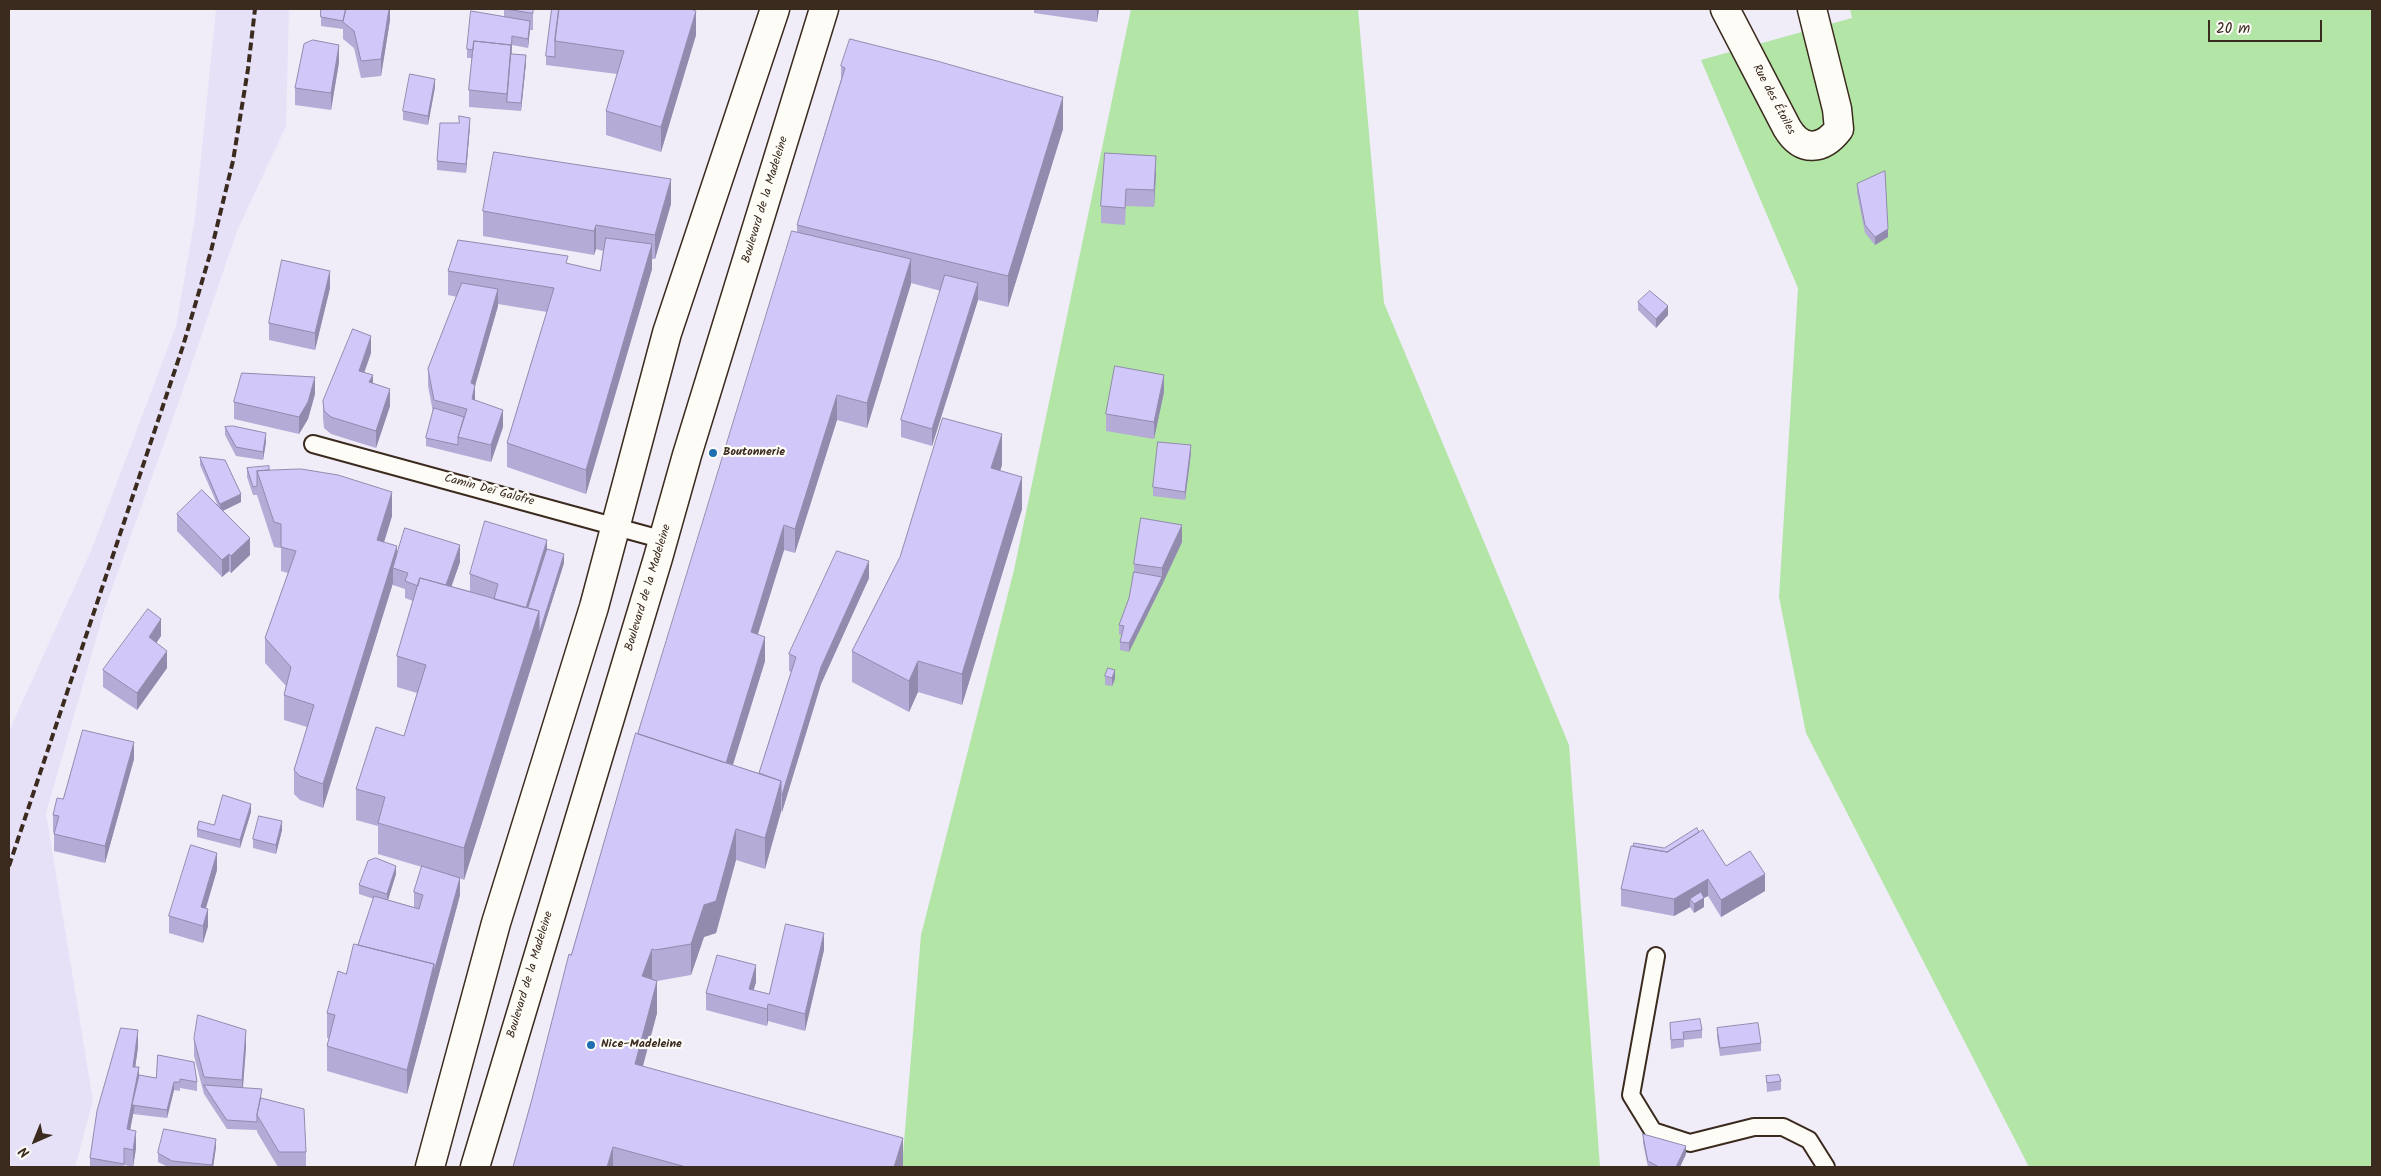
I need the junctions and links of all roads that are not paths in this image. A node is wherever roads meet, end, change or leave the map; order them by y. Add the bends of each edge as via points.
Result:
1 (775, 9) edge
2 (824, 9) edge
3 (1725, 9) edge
4 (1812, 9) edge
5 (313, 444) dead end
6 (616, 526) junction
7 (664, 540) junction
8 (1656, 956) dead end
9 (430, 1167) edge
10 (474, 1167) edge
11 (1826, 1167) edge

1 - 6 street via 668,333
2 - 7 street, Boulevard de la Madeleine via 687,455
3 - 4 street, Rue des Étoiles via 1794,140 1805,146 1820,145 1831,139 1839,129 1840,119
5 - 6 lane, Camin Deï Galofre
6 - 7 lane, Camin Deï Galofre
6 - 9 street via 496,923
7 - 10 street, Boulevard de la Madeleine
8 - 11 lane via 1631,1095 1653,1131 1690,1143 1754,1127 1783,1127 1809,1140

